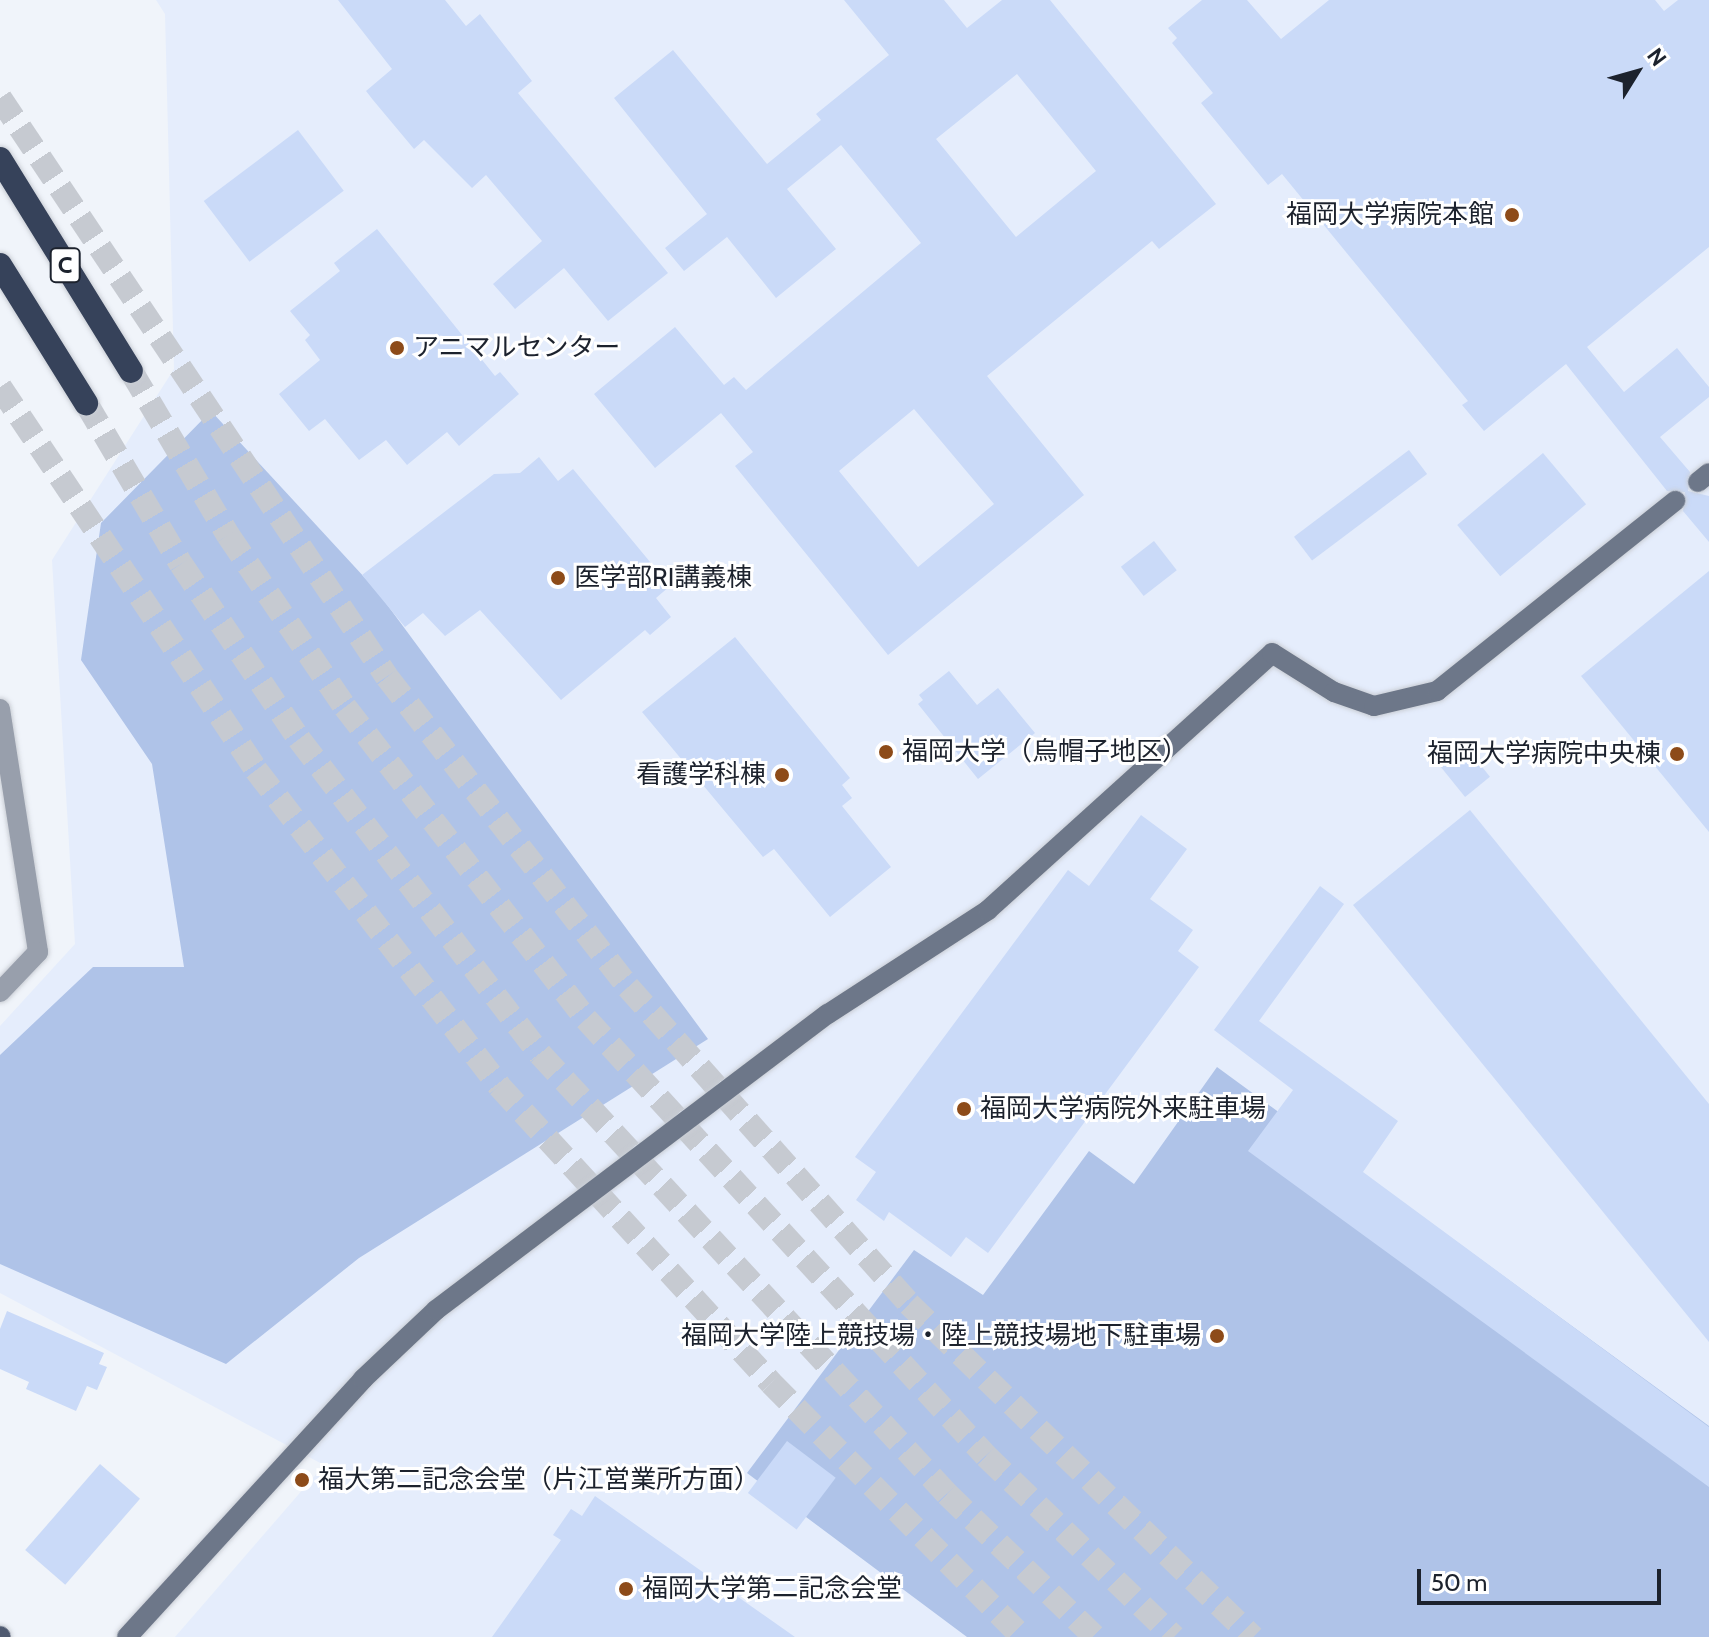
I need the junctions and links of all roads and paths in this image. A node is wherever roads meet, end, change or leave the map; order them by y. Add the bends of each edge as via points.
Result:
1 (0, 159) edge
2 (0, 265) edge
3 (131, 371) tunnel mouth
4 (86, 403) tunnel mouth
5 (1675, 501) dead end
6 (0, 709) edge
7 (0, 992) edge
8 (127, 1637) edge

1 - 3 highway, C
2 - 4 highway, C
5 - 8 street via 1437,691 1374,706 1334,692 1272,653 988,910 828,1014 436,1310 363,1379
6 - 7 street via 38,952

